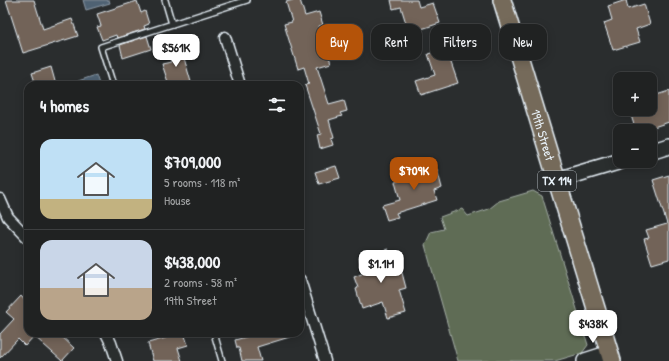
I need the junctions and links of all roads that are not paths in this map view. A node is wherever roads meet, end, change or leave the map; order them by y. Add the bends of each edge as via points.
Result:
1 (165, 0) edge
2 (247, 0) edge
3 (502, 0) edge
4 (172, 24) junction
5 (225, 37) dead end
6 (112, 81) edge
7 (239, 81) edge
8 (669, 146) edge
9 (657, 150) edge
10 (613, 163) edge
11 (557, 180) junction
12 (1, 204) edge
13 (24, 234) edge
14 (304, 293) edge
15 (108, 337) edge
16 (215, 337) edge
17 (611, 357) edge
18 (117, 361) edge
19 (222, 361) edge
20 (325, 361) edge
21 (584, 361) edge

1 - 4 lane
2 - 4 lane
3 - 11 main road, 19th Street / TX 114
4 - 6 lane via 101,47
5 - 7 street
8 - 9 street
10 - 11 street
11 - 17 main road, 19th Street / TX 114
12 - 13 street via 8,217
14 - 20 street
15 - 18 street
16 - 19 lane
17 - 21 street

